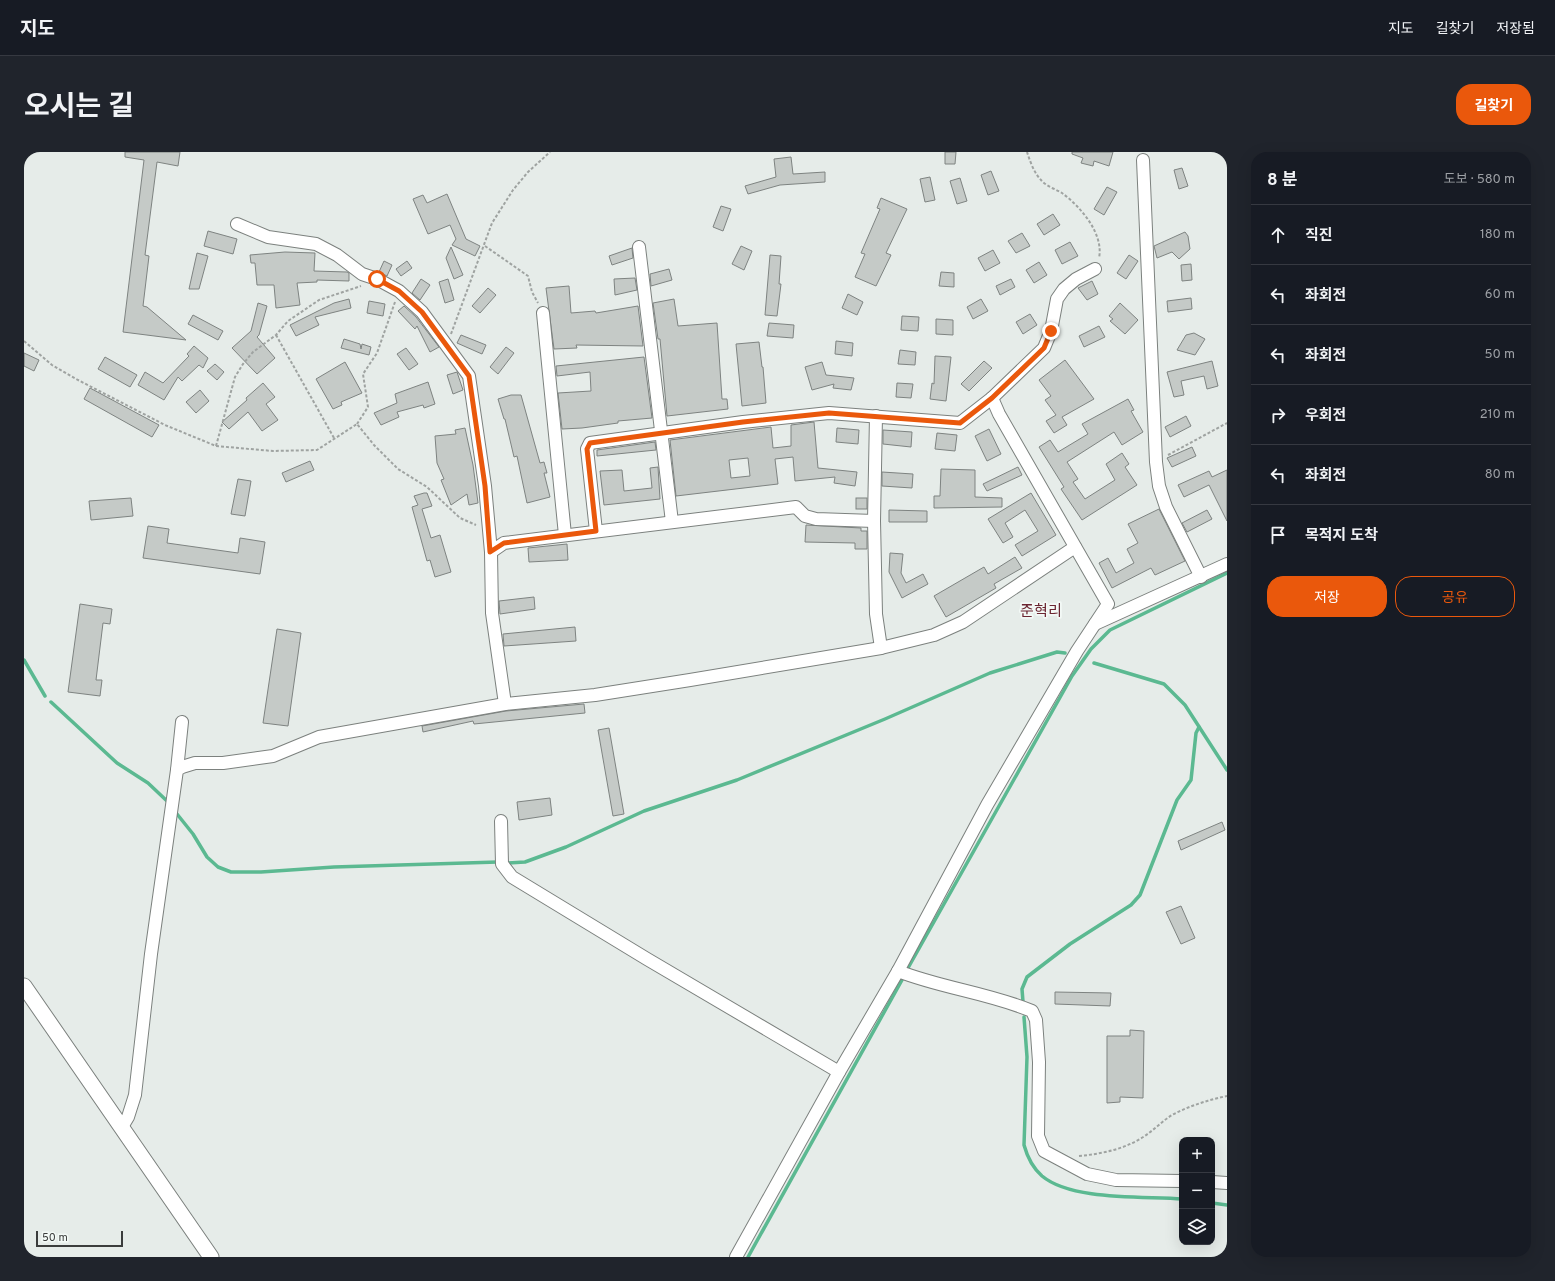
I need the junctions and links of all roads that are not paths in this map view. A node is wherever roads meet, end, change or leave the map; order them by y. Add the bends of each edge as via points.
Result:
1 (1143, 160) dead end
2 (237, 224) dead end
3 (639, 247) dead end
4 (1096, 269) road end
5 (543, 313) road end
6 (992, 398) junction
7 (876, 416) junction
8 (661, 433) junction
9 (874, 521) junction
10 (672, 522) junction
11 (596, 531) junction
12 (565, 535) junction
13 (1075, 547) junction
14 (490, 552) junction
15 (1227, 564) edge
16 (1201, 577) junction
17 (1096, 624) junction
18 (881, 648) junction
19 (505, 704) junction
20 (182, 722) dead end
21 (177, 770) junction
22 (501, 821) dead end
23 (898, 971) junction
24 (24, 986) edge
25 (839, 1072) junction
26 (122, 1127) junction
27 (1179, 1181) edge
28 (1215, 1182) edge
29 (1227, 1183) edge
30 (211, 1257) edge
31 (736, 1257) edge

1 - 16 street via 1159,486 1166,507
2 - 14 street via 268,237 316,244 337,255 362,274 399,291 422,312 469,376
3 - 8 street
4 - 6 street via 1076,279 1064,289 1057,299 1051,331 1044,348
5 - 12 street
6 - 7 street via 960,423
6 - 13 street
7 - 8 street via 829,413 799,415
7 - 9 street
8 - 10 street
8 - 11 street via 590,443 587,449
9 - 10 street via 816,519 805,516 796,507
9 - 18 street via 876,614
10 - 11 street
11 - 12 street
12 - 14 street via 504,543
13 - 17 street via 1108,604
13 - 18 street via 963,622 934,635
14 - 19 street via 492,613
15 - 16 street
16 - 17 street
17 - 23 street via 1077,651 987,805
18 - 19 street via 595,695
19 - 21 street via 319,738 273,756 223,763 195,763
20 - 21 street
21 - 26 street via 151,954 135,1095
22 - 25 street via 502,864 512,877
23 - 25 street
23 - 27 street via 921,980 1032,1011 1036,1020 1039,1062 1038,1136 1044,1151 1087,1174 1116,1180
24 - 26 main road
25 - 31 street
26 - 30 main road
28 - 29 street

